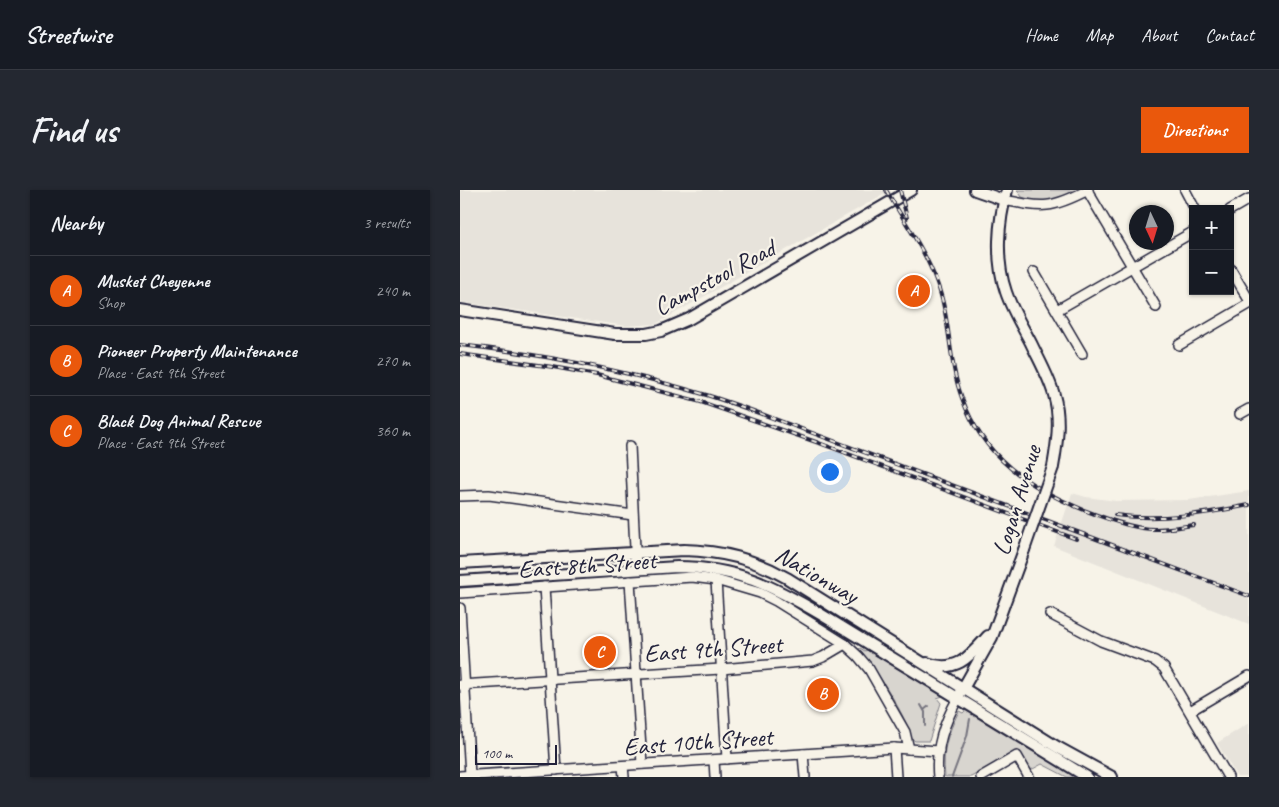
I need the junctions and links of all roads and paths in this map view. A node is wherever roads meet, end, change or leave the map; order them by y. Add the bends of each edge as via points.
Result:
1 (911, 190) edge
2 (975, 190) edge
3 (1087, 190) edge
4 (1185, 190) edge
5 (1006, 195) edge
6 (1249, 199) edge
7 (1194, 205) edge
8 (1234, 208) edge
9 (1189, 234) edge
10 (1132, 267) junction
11 (1034, 272) dead end
12 (1234, 275) edge
13 (1249, 300) edge
14 (1249, 304) edge
15 (1156, 308) dead end
16 (460, 310) edge
17 (1057, 310) junction
18 (1178, 345) dead end
19 (1082, 354) dead end
20 (1249, 409) edge
21 (1240, 414) dead end
22 (630, 446) dead end
23 (460, 496) edge
24 (633, 514) junction
25 (635, 552) junction
26 (460, 563) edge
27 (636, 569) junction
28 (716, 580) junction
29 (460, 581) edge
30 (630, 581) junction
31 (544, 587) junction
32 (460, 593) edge
33 (460, 608) edge
34 (1050, 614) dead end
35 (996, 627) junction
36 (845, 644) junction
37 (909, 655) junction
38 (721, 669) junction
39 (636, 674) junction
40 (1249, 676) edge
41 (550, 680) junction
42 (462, 685) edge
43 (963, 688) junction
44 (958, 698) junction
45 (1190, 711) junction
46 (894, 748) junction
47 (909, 749) junction
48 (938, 751) junction
49 (804, 754) junction
50 (726, 759) junction
51 (714, 760) junction
52 (642, 764) junction
53 (623, 766) junction
54 (556, 770) junction
55 (535, 774) edge
56 (460, 776) edge
57 (470, 776) junction
58 (624, 777) edge
59 (715, 777) edge
60 (805, 777) edge
61 (896, 777) edge
62 (938, 777) edge
63 (981, 777) edge
64 (1029, 777) edge
65 (1087, 777) edge
66 (1112, 777) edge
67 (1228, 777) edge

1 - 16 main road, Campstool Road via 689,319 661,331 615,334
2 - 5 main road
3 - 5 street via 1054,206 1031,206
3 - 10 street
4 - 7 street
5 - 35 main road, Logan Avenue, bridge via 999,242 1002,276 1012,306 1054,395 1058,428 1053,468
6 - 8 street
9 - 10 street
10 - 15 street
10 - 17 street
11 - 17 street
12 - 13 street
14 - 18 street
17 - 19 street
20 - 21 street
22 - 24 street
23 - 24 street via 489,495
24 - 25 street
25 - 26 main road, Nationway
25 - 27 street
25 - 37 main road, Nationway via 704,551 746,559 787,578
27 - 29 main road, Nationway
27 - 44 main road, Nationway via 708,568 754,580 822,614
28 - 30 street, East 8th Street via 692,577
28 - 36 street, East 8th Street via 776,601
28 - 38 street
30 - 31 street, East 8th Street
30 - 39 street
31 - 32 street, East 8th Street
31 - 41 street
33 - 42 street
34 - 45 street via 1100,641 1155,661 1168,672
35 - 37 main road via 972,654 956,664 934,665
35 - 43 main road, Logan Avenue
36 - 38 street, East 9th Street via 813,661
36 - 47 street, East 8th Street via 869,669 905,732
37 - 43 main road, Nationway
38 - 39 street, East 9th Street
38 - 50 street
39 - 41 street, East 9th Street
39 - 52 street
40 - 45 street
41 - 42 street, East 9th Street
41 - 54 street
42 - 57 street
43 - 44 main road, Logan Avenue
43 - 66 main road, Nationway
44 - 48 street, Logan Avenue via 944,725
44 - 65 main road, Nationway
45 - 67 street
46 - 47 street, East 10th Street
46 - 49 street, East 10th Street
46 - 61 street
47 - 48 street, East 10th Street
48 - 62 street, Logan Avenue
49 - 50 street, East 10th Street
49 - 60 street
50 - 51 street, East 10th Street
51 - 52 street, East 10th Street
51 - 59 street
52 - 53 street, East 10th Street
53 - 54 street, East 10th Street
53 - 58 street
54 - 55 street, East 10th Street
55 - 57 street, East 10th Street
56 - 57 street, East 10th Street
63 - 64 street via 1017,756

